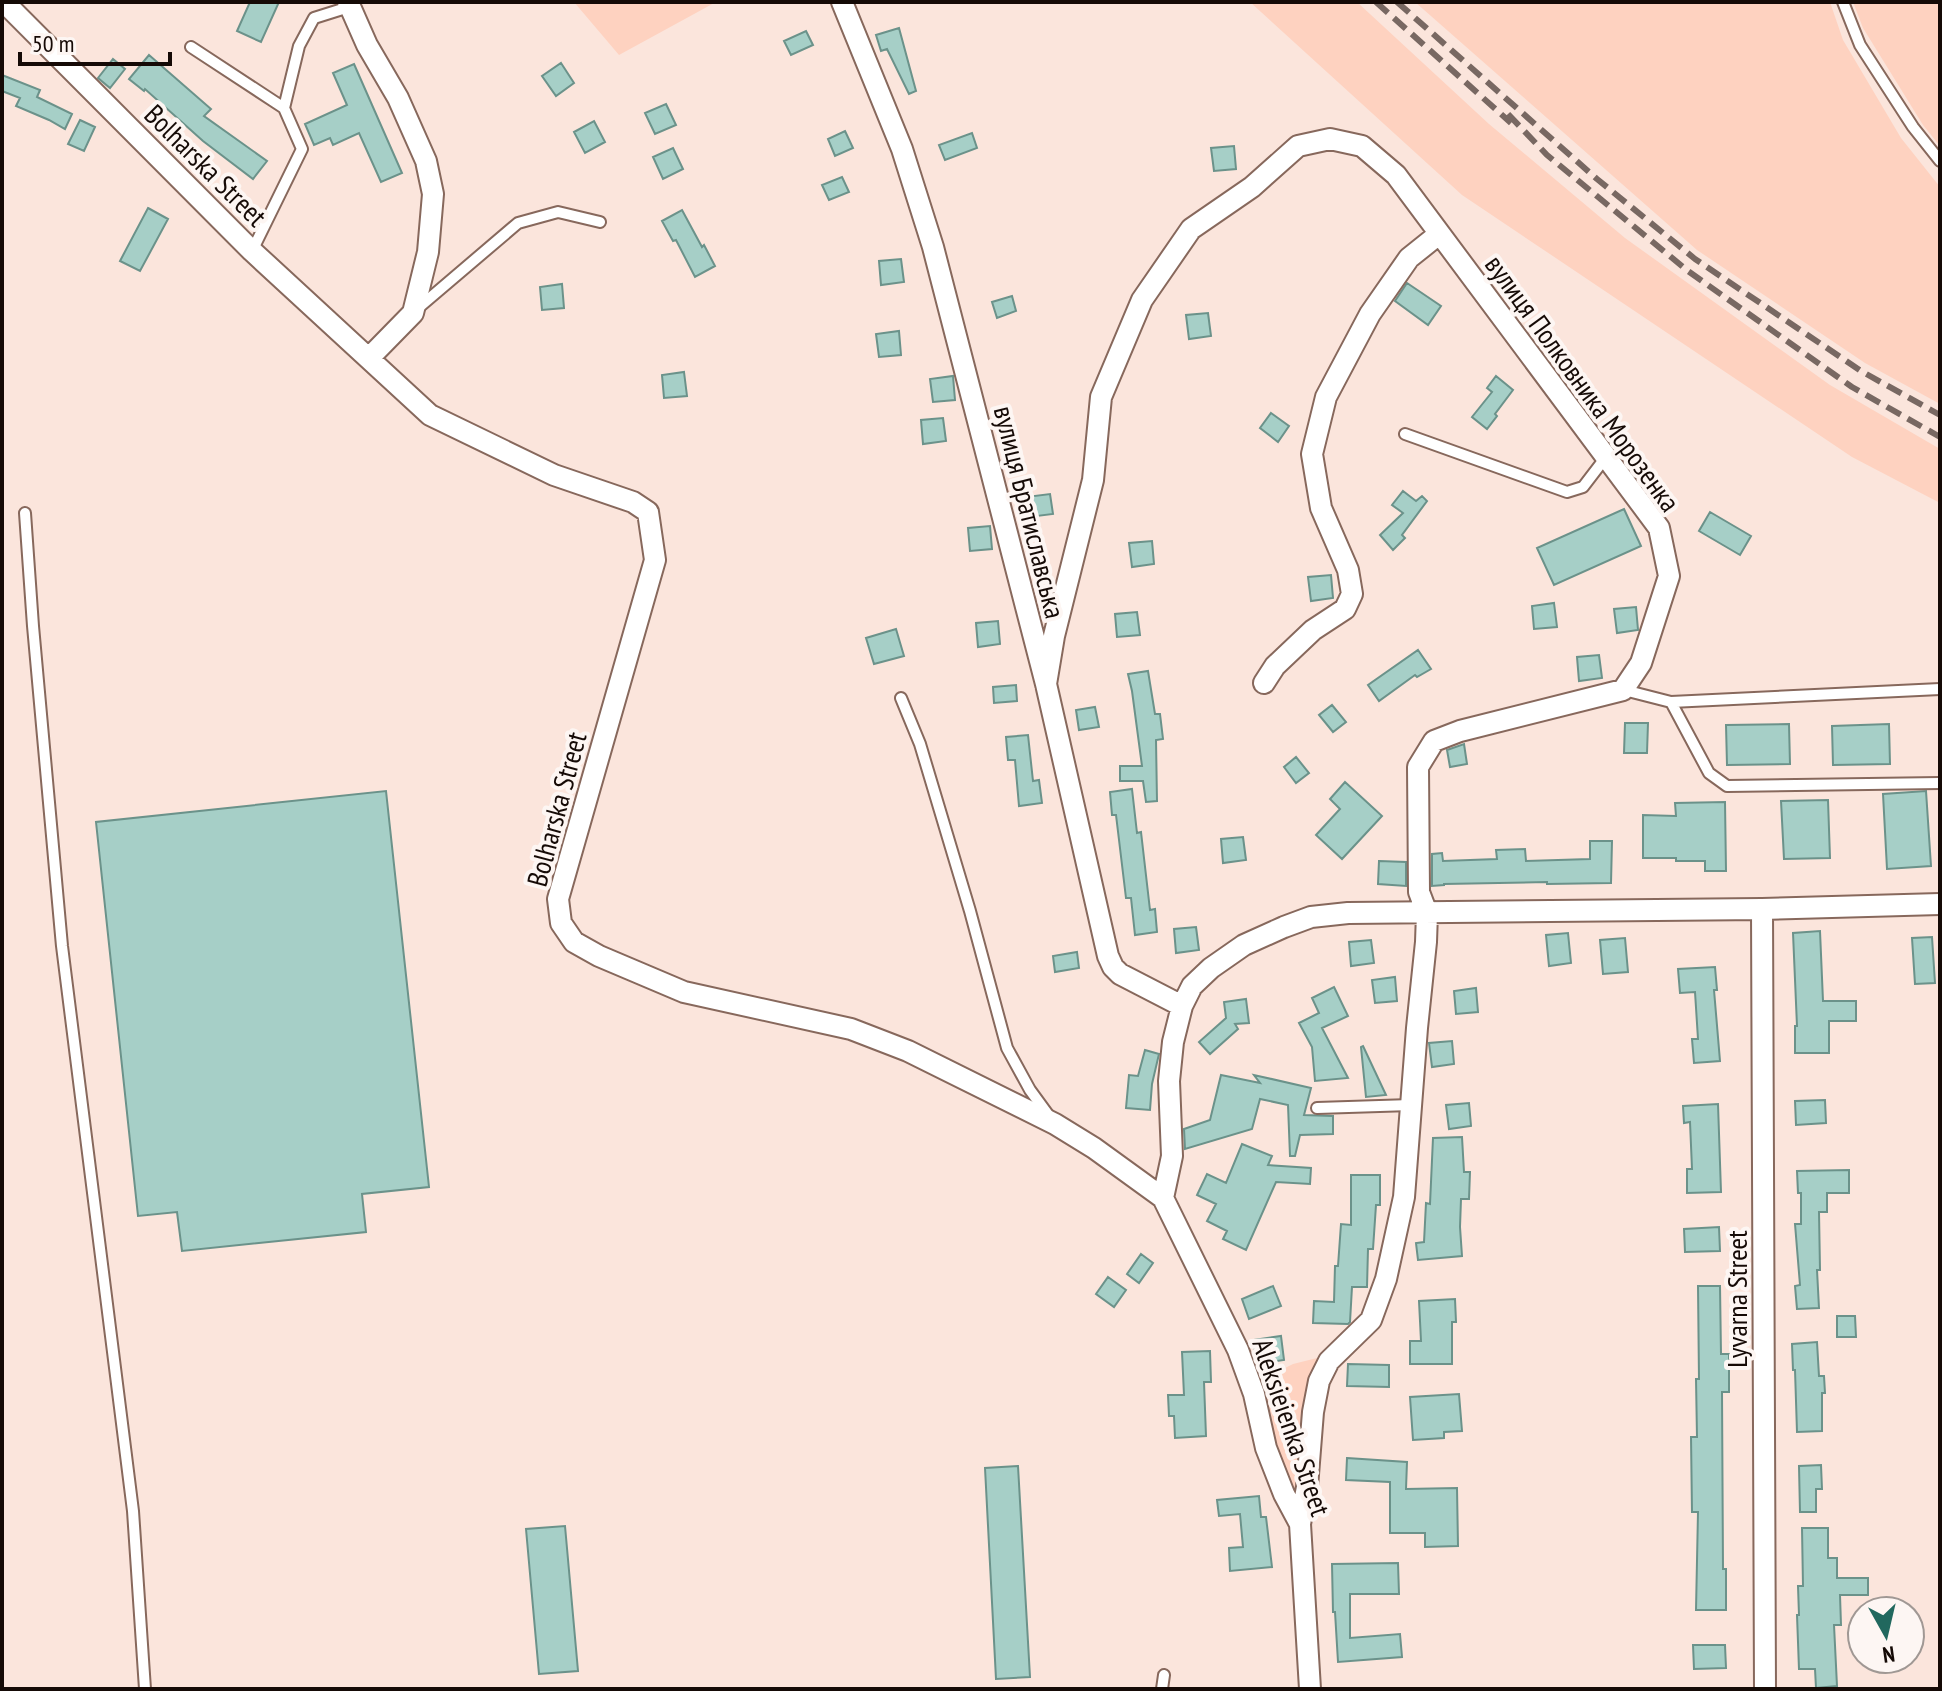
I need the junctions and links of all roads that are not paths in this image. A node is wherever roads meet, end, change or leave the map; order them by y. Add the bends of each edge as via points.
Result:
1 (842, 2) edge
2 (1843, 2) edge
3 (7, 3) edge
4 (348, 5) edge
5 (191, 47) dead end
6 (284, 108) junction
7 (1940, 161) edge
8 (600, 222) dead end
9 (1439, 234) junction
10 (252, 251) junction
11 (413, 313) junction
12 (369, 358) junction
13 (1405, 434) dead end
14 (1606, 457) junction
15 (25, 513) dead end
16 (1264, 683) dead end
17 (1046, 684) junction
18 (1940, 689) edge
19 (1623, 690) junction
20 (901, 698) dead end
21 (1671, 702) junction
22 (1940, 783) edge
23 (1940, 904) edge
24 (1762, 909) junction
25 (1427, 913) junction
26 (1182, 1006) junction
27 (1411, 1105) junction
28 (1317, 1108) dead end
29 (1055, 1124) junction
30 (1163, 1198) junction
31 (1300, 1524) junction
32 (1164, 1675) dead end
33 (145, 1689) edge
34 (1162, 1689) edge
35 (1310, 1689) edge
36 (1765, 1689) edge

1 - 17 street, вулиця Братиславська via 902,149 933,247
2 - 7 lane via 1860,45
3 - 10 street, Bolharska Street
4 - 6 lane via 314,18 299,46
4 - 11 street via 398,98 426,161 433,194 428,252
5 - 6 lane
6 - 10 lane via 302,149
8 - 11 lane via 558,212 518,223
9 - 14 street, вулиця Полковника Морозенка
9 - 16 street via 1409,258 1370,314 1326,397 1319,425 1312,454 1321,508 1348,570 1352,594 1345,609 1313,630
9 - 17 street, вулиця Полковника Морозенка via 1396,175 1362,146 1330,139 1298,146 1252,187 1191,229 1142,300 1101,397 1093,480
10 - 12 street, Bolharska Street
11 - 12 street
12 - 29 street, Bolharska Street via 430,415 554,475 648,512 655,560 558,899 561,923 574,942 684,992 851,1029 908,1051
13 - 14 lane via 1567,492 1583,487
14 - 19 street, вулиця Полковника Морозенка via 1659,528 1669,576 1641,663
15 - 33 lane via 62,946 133,1511
17 - 26 street, вулиця Братиславська via 1108,956 1120,974
18 - 21 lane
19 - 21 lane
19 - 25 street via 1434,741 1418,767 1419,892
20 - 29 lane via 924,759 1007,1048
21 - 22 lane via 1709,773 1727,786
23 - 24 street
24 - 25 street
24 - 36 street, Lyvarna Street
25 - 26 street via 1328,915 1284,927 1211,968 1192,986
25 - 27 street
26 - 30 street via 1169,1081 1172,1156
27 - 28 lane
27 - 31 street via 1404,1197 1386,1279 1371,1320 1329,1361 1319,1381
29 - 30 street, Bolharska Street
30 - 31 street, Aleksieienka Street via 1238,1350 1266,1448
31 - 35 street, Aleksieienka Street
32 - 34 lane

